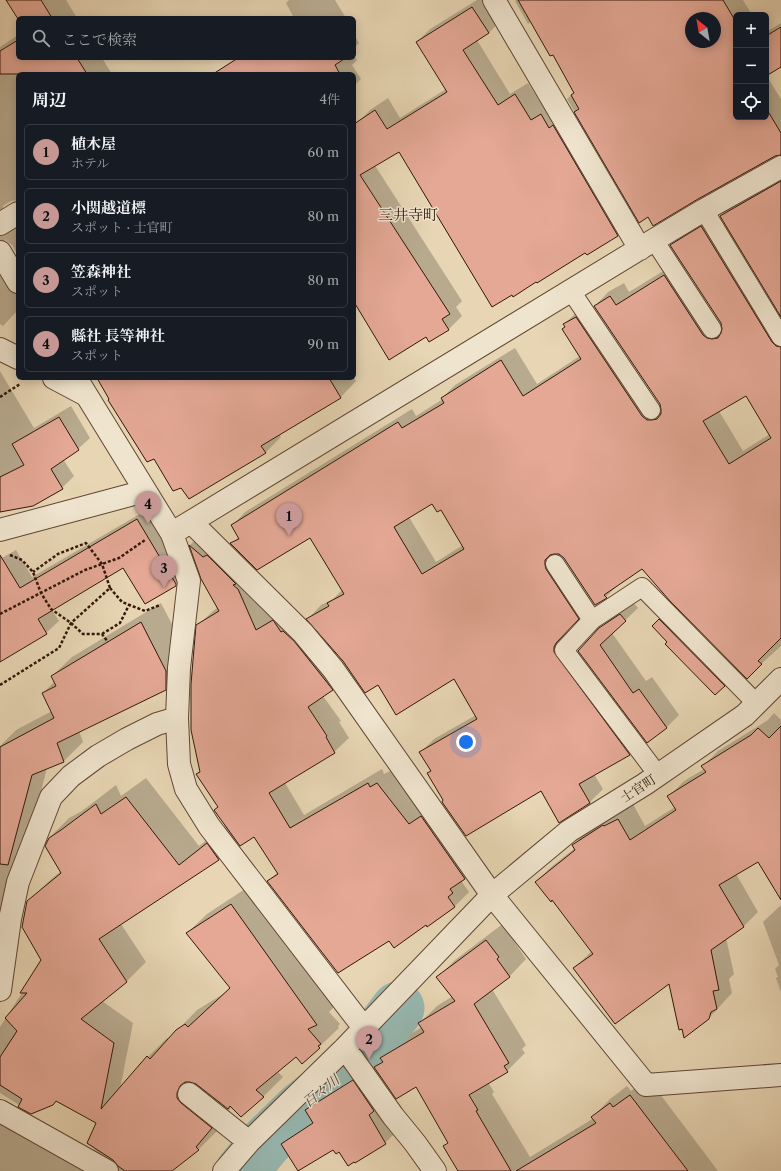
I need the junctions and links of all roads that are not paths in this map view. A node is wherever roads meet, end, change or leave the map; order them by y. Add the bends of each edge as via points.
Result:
1 (494, 0) edge
2 (781, 167) edge
3 (704, 210) junction
4 (16, 214) edge
5 (0, 224) edge
6 (647, 244) junction
7 (0, 252) edge
8 (16, 279) edge
9 (571, 291) junction
10 (712, 329) dead end
11 (781, 337) edge
12 (0, 349) edge
13 (16, 357) edge
14 (61, 380) edge
15 (81, 386) edge
16 (651, 410) dead end
17 (145, 491) junction
18 (191, 522) junction
19 (0, 530) edge
20 (172, 534) junction
21 (554, 564) dead end
22 (592, 620) junction
23 (781, 679) edge
24 (757, 704) junction
25 (178, 718) junction
26 (658, 775) junction
27 (492, 895) junction
28 (0, 990) edge
29 (364, 1028) junction
30 (351, 1057) junction
31 (781, 1075) edge
32 (189, 1094) dead end
33 (0, 1111) edge
34 (249, 1142) junction
35 (107, 1171) edge
36 (224, 1171) edge
37 (435, 1171) edge

1 - 6 street
2 - 3 street
3 - 6 street
3 - 11 lane
4 - 5 street
6 - 9 street
6 - 10 lane
7 - 8 street
9 - 16 lane
9 - 18 street
12 - 13 street
14 - 15 street
15 - 17 street
17 - 19 street
17 - 20 street
18 - 20 street
18 - 27 street via 303,633 333,670
20 - 25 street via 189,581 179,668
21 - 22 lane
22 - 24 lane via 642,587
22 - 26 lane via 564,650
23 - 24 street, 士官町
24 - 26 street, 士官町
25 - 28 street via 157,724 98,756 72,776 51,797 18,882
25 - 29 street via 179,764 190,795 209,826
26 - 27 street, 士官町 via 569,831
27 - 29 street, 士官町
27 - 31 street via 646,1085
29 - 30 street, 士官町
30 - 34 street, 士官町
30 - 37 street
32 - 34 street
33 - 35 street
34 - 36 street, 士官町

